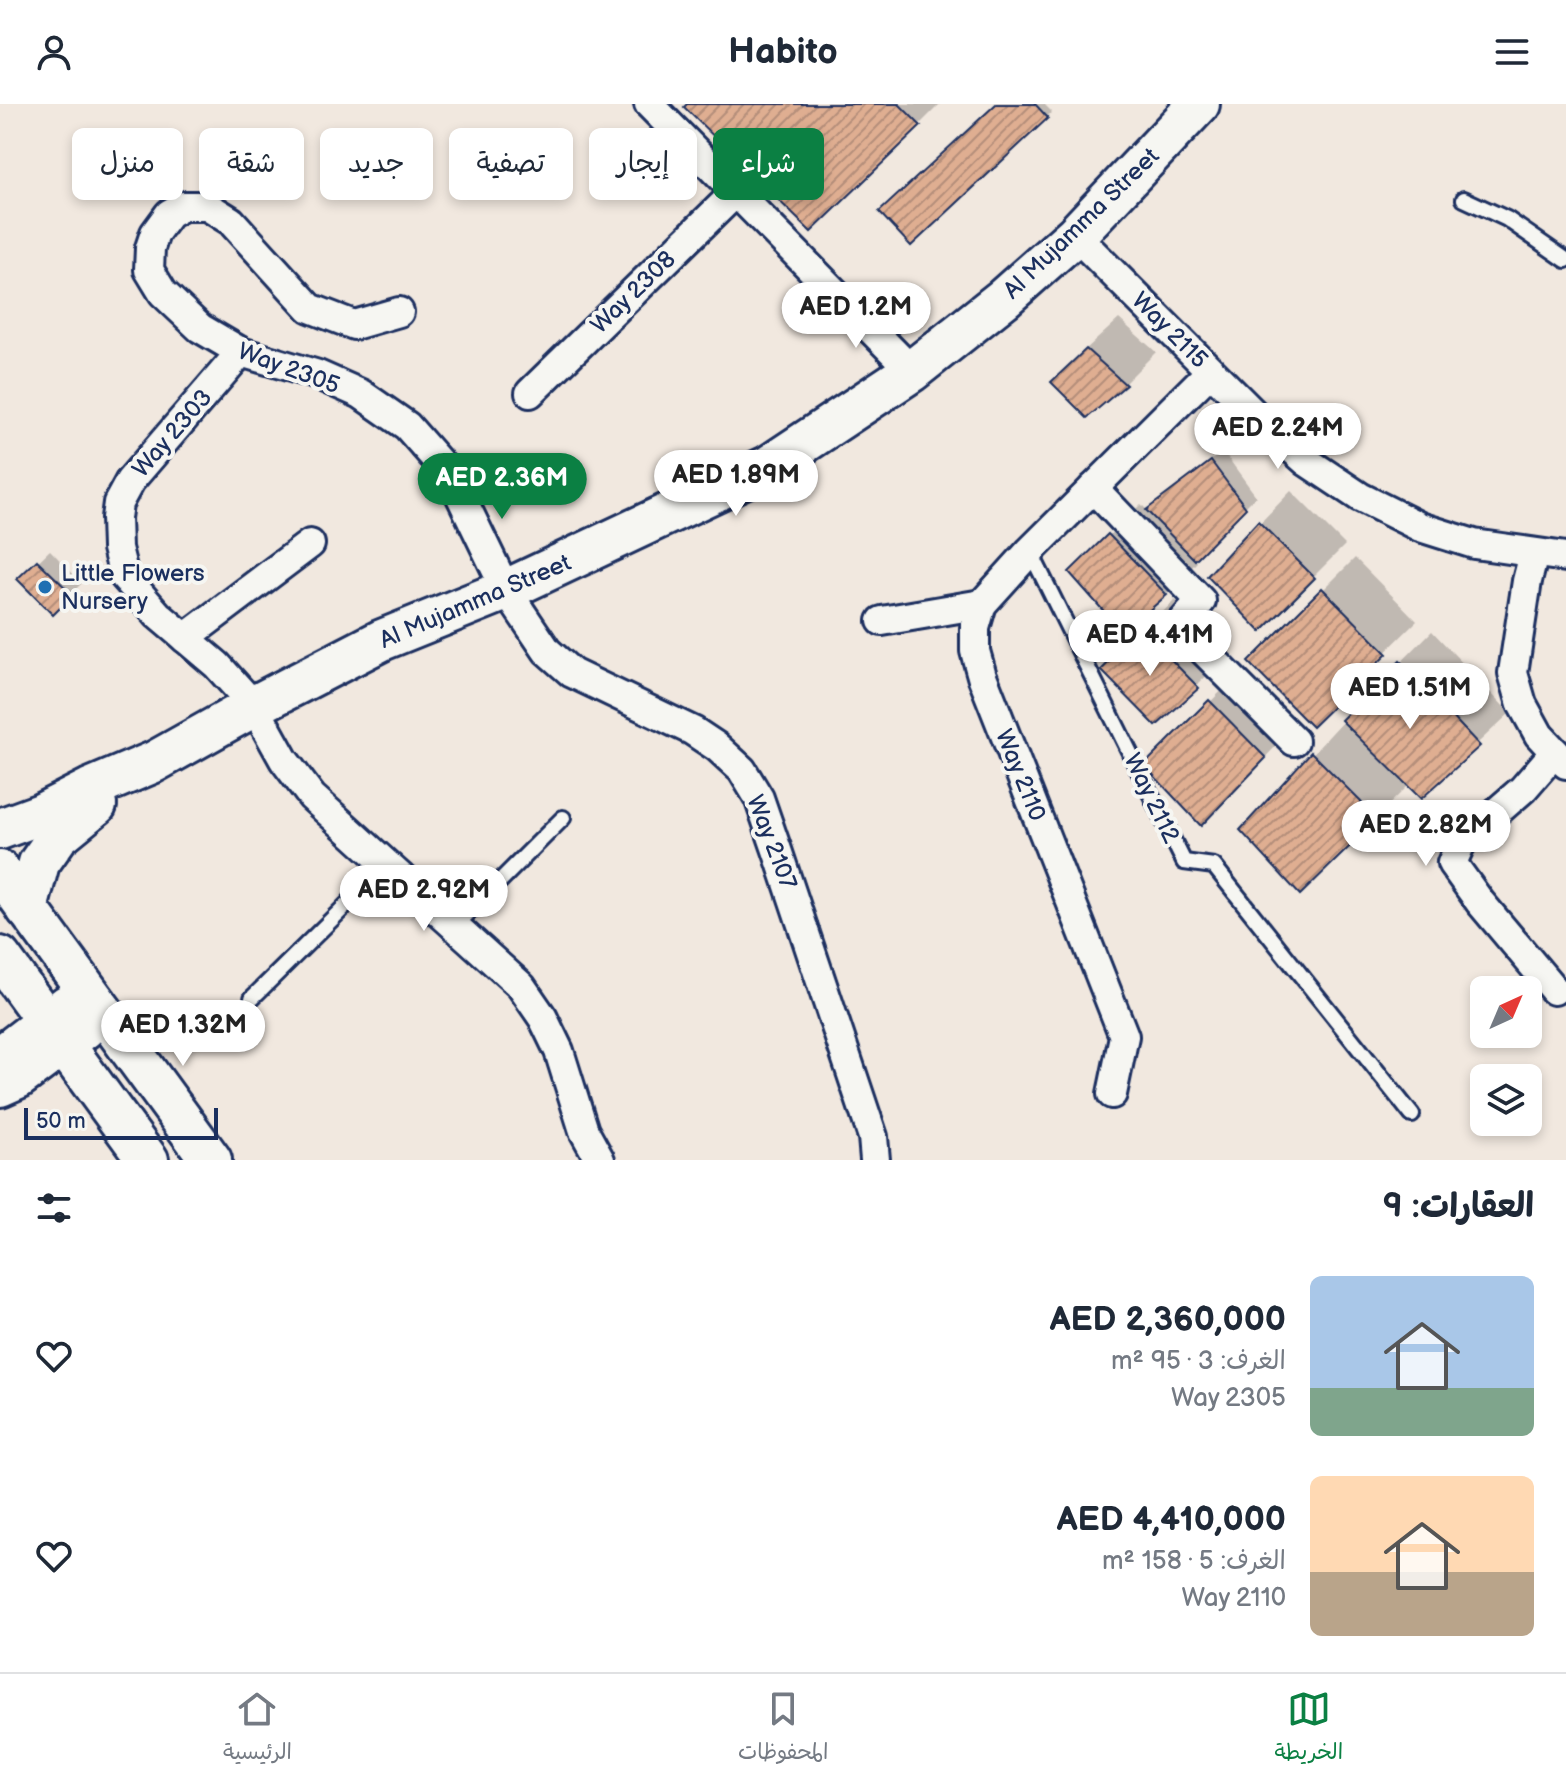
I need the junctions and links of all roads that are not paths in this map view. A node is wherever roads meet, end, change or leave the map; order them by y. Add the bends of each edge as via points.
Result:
1 (649, 104) edge
2 (1199, 104) edge
3 (713, 167) edge
4 (1464, 199) dead end
5 (728, 200) edge
6 (746, 200) edge
7 (1075, 235) junction
8 (1566, 260) edge
9 (399, 312) dead end
10 (241, 352) junction
11 (912, 371) junction
12 (1210, 372) junction
13 (530, 393) dead end
14 (1093, 488) junction
15 (310, 544) dead end
16 (1030, 551) junction
17 (1534, 554) junction
18 (1566, 557) edge
19 (506, 590) junction
20 (982, 604) junction
21 (882, 621) dead end
22 (185, 638) junction
23 (254, 706) junction
24 (1294, 741) dead end
25 (1561, 758) edge
26 (154, 762) junction
27 (563, 818) dead end
28 (0, 829) edge
29 (387, 865) junction
30 (0, 871) edge
31 (27, 909) junction
32 (455, 926) junction
33 (1, 958) edge
34 (1554, 990) dead end
35 (252, 998) dead end
36 (95, 1002) junction
37 (56, 1032) junction
38 (0, 1057) edge
39 (0, 1086) edge
40 (1112, 1094) dead end
41 (1412, 1115) dead end
42 (148, 1160) edge
43 (211, 1160) edge
44 (600, 1160) edge
45 (875, 1160) edge

1 - 3 street
2 - 7 street, Al Mujamma Street
4 - 8 lane via 1507,219
5 - 13 street, Way 2308
6 - 11 street
7 - 11 street, Al Mujamma Street
7 - 12 street, Way 2115
9 - 10 street, Way 2305 via 354,325 310,308 231,221 207,206 183,206 155,233 149,270 163,293 200,328
10 - 19 street, Way 2305 via 361,394 407,426 451,476
10 - 22 street, Way 2303 via 130,481 118,503 117,548 124,576
11 - 19 street, Al Mujamma Street via 769,466
12 - 14 street
12 - 17 street, Way 2115 via 1306,461 1360,497 1420,527 1474,544
14 - 16 street
14 - 24 street via 1201,601 1179,626
15 - 22 street
16 - 20 street
16 - 41 lane, Way 2112 via 1184,862 1214,866
17 - 18 street, Way 2115
17 - 25 street via 1513,673 1527,714
19 - 23 street, Al Mujamma Street via 382,640
19 - 45 street, Way 2107 via 547,651 572,673 693,731 742,770 759,798 778,853 873,1137
20 - 21 street
20 - 40 street, Way 2110 via 975,628 982,676 1124,1036
22 - 23 street, Way 2303
23 - 26 street, Al Mujamma Street
23 - 29 street via 312,797
25 - 34 street via 1461,843 1452,863
26 - 28 street, Al Mujamma Street
26 - 31 street, Al Mujamma Street via 58,836 39,863
27 - 32 lane
29 - 32 street
29 - 35 lane
30 - 31 street
31 - 36 street
32 - 44 street via 521,986 543,1018 584,1131
33 - 37 street
33 - 38 street via 14,1008
36 - 37 street
36 - 43 street
37 - 38 street
37 - 39 street via 18,1078
37 - 42 street

